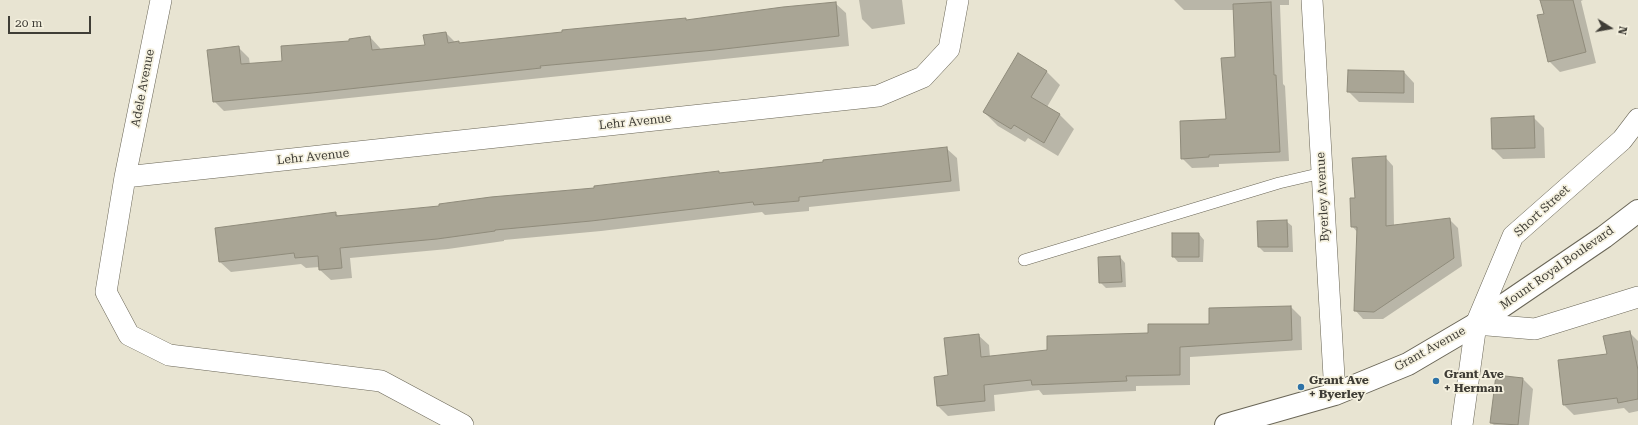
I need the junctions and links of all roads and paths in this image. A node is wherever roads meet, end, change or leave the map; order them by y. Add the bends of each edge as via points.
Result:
1 (161, 0) edge
2 (958, 0) edge
3 (1312, 0) edge
4 (1638, 118) edge
5 (1322, 173) junction
6 (125, 177) junction
7 (1638, 211) edge
8 (1024, 260) dead end
9 (1638, 297) edge
10 (1476, 324) junction
11 (1335, 394) junction
12 (463, 425) edge
13 (1226, 425) edge
14 (1462, 425) edge

1 - 6 street, Adele Avenue
2 - 6 street, Lehr Avenue via 949,49 924,77 878,96
3 - 5 street, Byerley Avenue
4 - 10 street, Short Street via 1622,140 1513,236
5 - 8 lane via 1279,183
5 - 11 street, Byerley Avenue
6 - 12 street via 106,292 129,335 169,355 381,381
7 - 10 main road, Mount Royal Boulevard
9 - 10 street, Grant Avenue via 1535,329
10 - 11 main road, Grant Avenue via 1408,364
10 - 14 street, Short Street
11 - 13 main road, Grant Avenue

